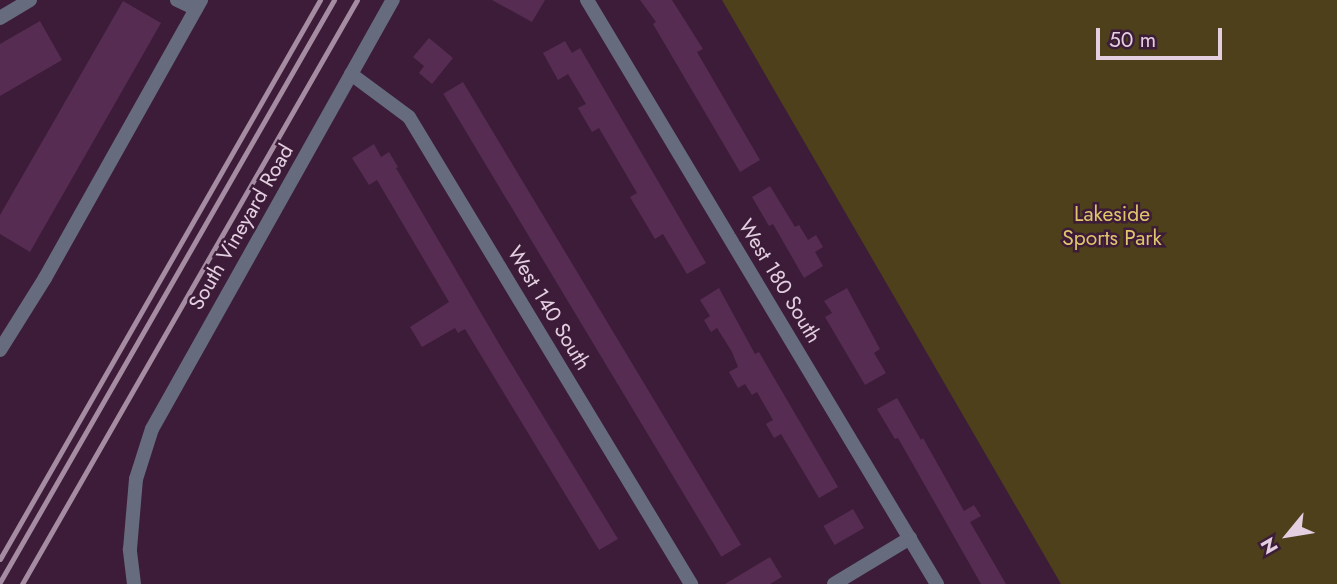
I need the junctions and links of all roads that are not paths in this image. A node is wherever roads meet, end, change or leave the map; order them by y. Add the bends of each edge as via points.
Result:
1 (30, 0) edge
2 (177, 0) edge
3 (393, 0) edge
4 (587, 0) edge
5 (198, 5) edge
6 (0, 18) edge
7 (351, 74) junction
8 (0, 350) edge
9 (909, 538) junction
10 (134, 584) edge
11 (691, 584) edge
12 (834, 584) edge
13 (937, 584) edge

1 - 6 street
2 - 5 street
3 - 7 street, South Vineyard Road
4 - 9 street, West 180 South
5 - 8 street
7 - 10 street, South Vineyard Road via 152,429 136,479 130,548
7 - 11 street, West 140 South via 409,117
9 - 12 street
9 - 13 street, West 180 South

